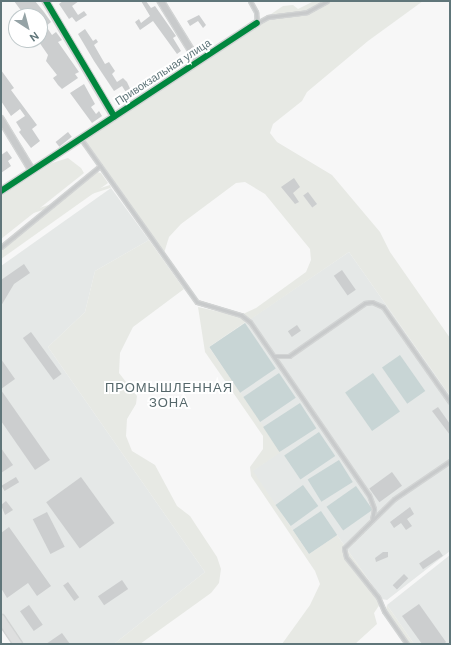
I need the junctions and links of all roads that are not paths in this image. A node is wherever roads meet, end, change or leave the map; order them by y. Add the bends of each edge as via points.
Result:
1 (46, 1) edge
2 (161, 1) edge
3 (250, 1) edge
4 (327, 1) edge
5 (257, 22) junction
6 (198, 61) junction
7 (114, 116) junction
8 (1, 119) edge
9 (81, 139) junction
10 (100, 166) junction
11 (32, 170) junction
12 (1, 191) edge
13 (1, 247) edge
14 (274, 356) junction
15 (450, 402) edge
16 (450, 461) edge
17 (372, 520) junction
18 (1, 619) edge
19 (18, 644) edge
20 (407, 644) edge

1 - 7 street
2 - 6 street
3 - 5 lane via 256,12
4 - 5 lane via 307,12 268,17
5 - 6 street, Привокзальная улица
6 - 7 street, Привокзальная улица
7 - 9 street, Привокзальная улица
8 - 11 street
9 - 10 lane
9 - 11 street, Привокзальная улица
10 - 13 lane
10 - 14 lane via 197,302 246,318
11 - 12 street, Привокзальная улица
14 - 15 lane via 289,356 365,303 372,302 383,307
14 - 17 lane via 369,495 374,506
16 - 17 lane via 394,499
17 - 20 lane via 346,544 343,551 378,597 384,611
18 - 19 main road

